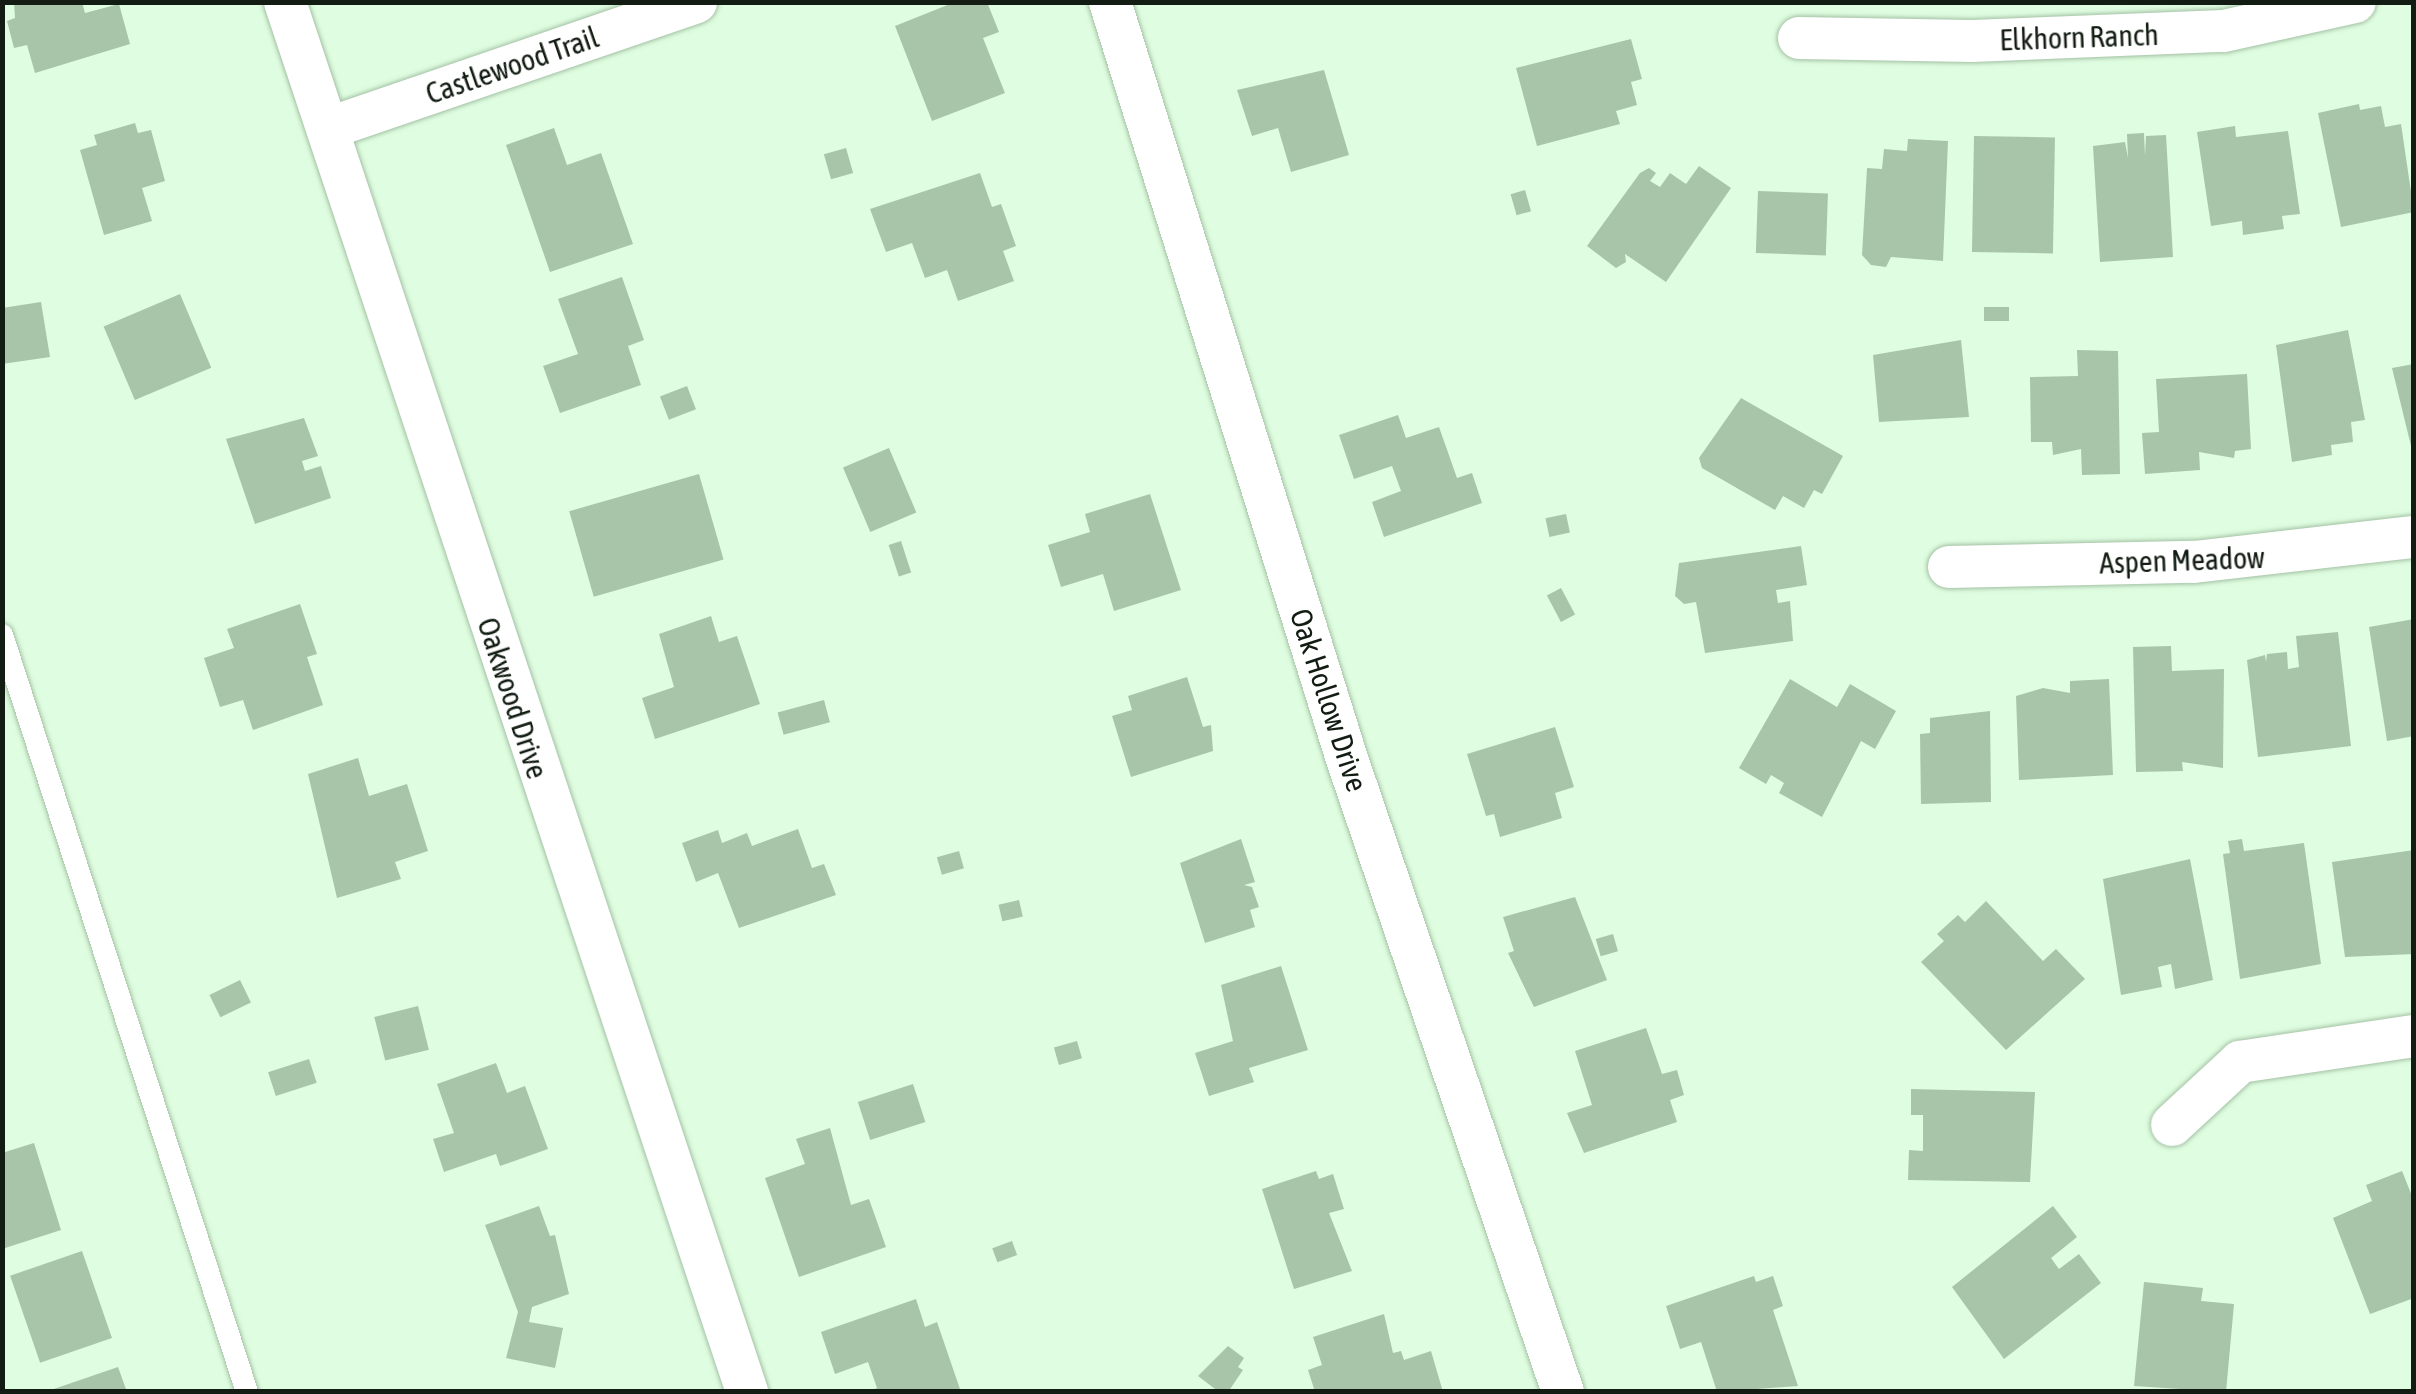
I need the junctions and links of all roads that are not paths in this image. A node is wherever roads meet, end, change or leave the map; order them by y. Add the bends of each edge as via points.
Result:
1 (284, 2) edge
2 (696, 2) edge
3 (1110, 2) edge
4 (2355, 2) edge
5 (1800, 38) dead end
6 (329, 128) junction
7 (2414, 537) edge
8 (1948, 567) dead end
9 (2, 635) edge
10 (2414, 1036) edge
11 (2172, 1126) dead end
12 (248, 1392) edge
13 (747, 1392) edge
14 (1563, 1392) edge

1 - 6 street, Oakwood Drive
2 - 6 street, Castlewood Trail
3 - 14 street, Oak Hollow Drive via 1347,759
4 - 5 street, Elkhorn Ranch via 2224,31 1972,41
6 - 13 street, Oakwood Drive via 531,755
7 - 8 street, Aspen Meadow via 2213,561
9 - 12 lane
10 - 11 street via 2240,1062

